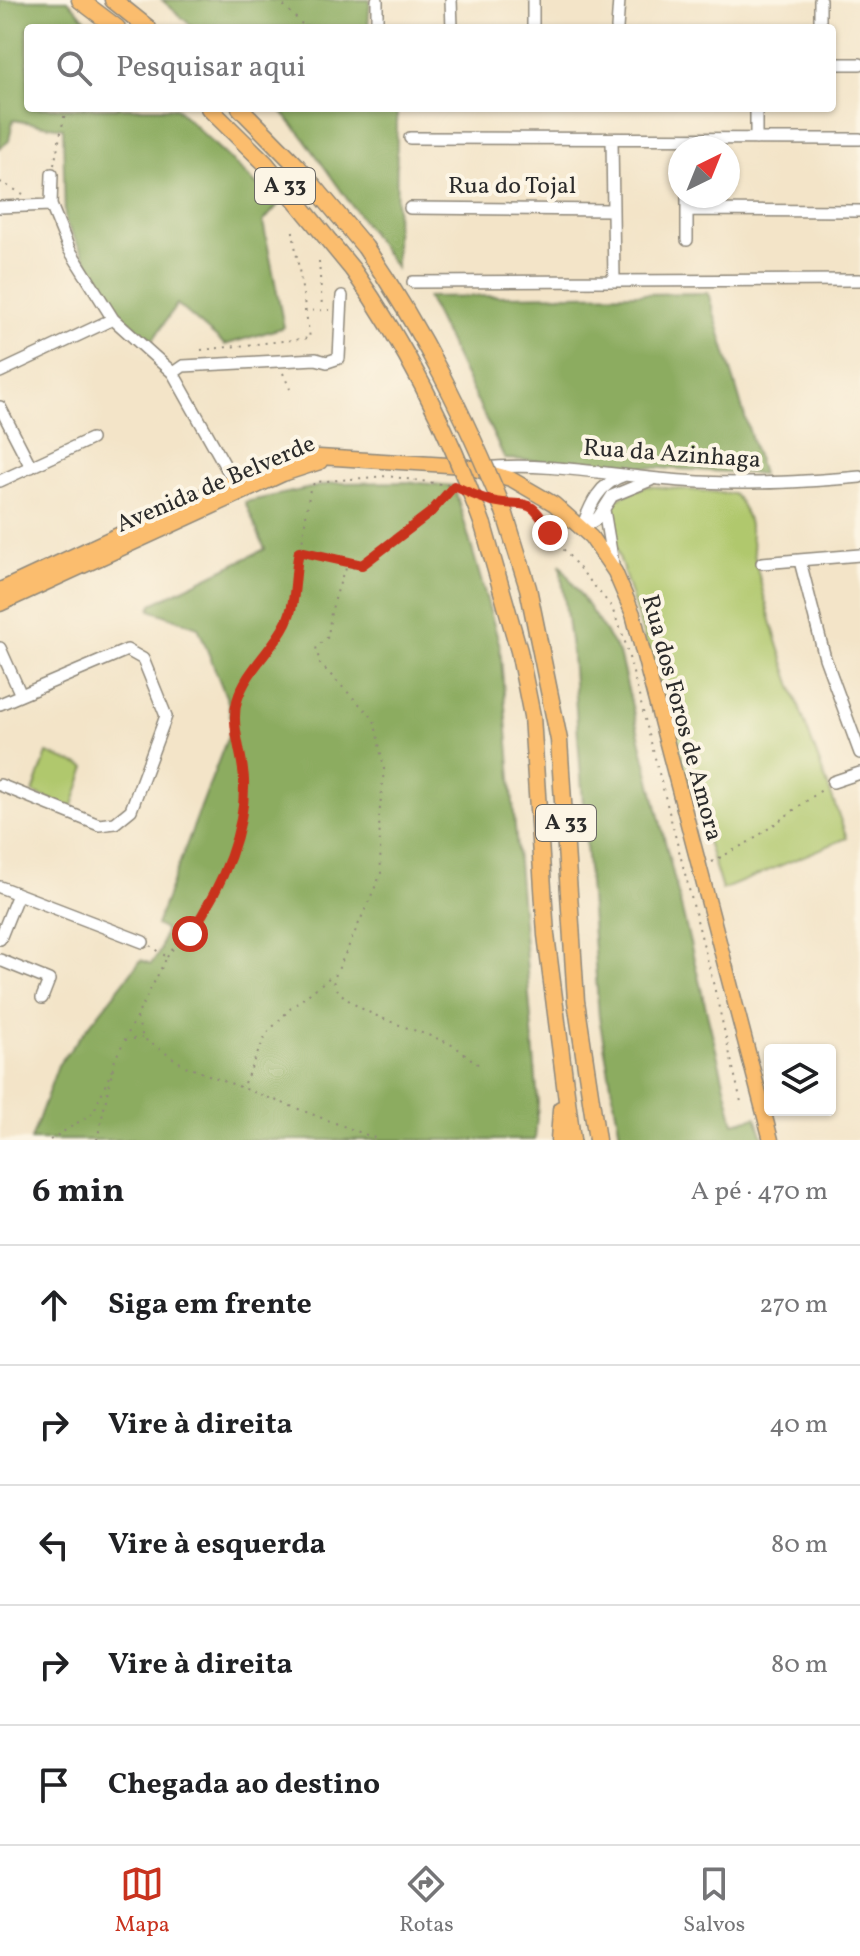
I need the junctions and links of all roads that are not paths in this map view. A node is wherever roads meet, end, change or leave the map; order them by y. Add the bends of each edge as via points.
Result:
1 (80, 0) edge
2 (113, 0) edge
3 (377, 0) edge
4 (451, 0) edge
5 (533, 0) edge
6 (619, 0) edge
7 (820, 0) edge
8 (112, 24) edge
9 (143, 24) edge
10 (377, 24) edge
11 (452, 24) edge
12 (533, 24) edge
13 (617, 24) edge
14 (820, 24) edge
15 (836, 64) edge
16 (860, 64) edge
17 (213, 112) edge
18 (244, 112) edge
19 (756, 112) edge
20 (410, 138) dead end
21 (612, 139) junction
22 (756, 139) junction
23 (860, 139) edge
24 (740, 140) edge
25 (668, 143) edge
26 (52, 174) road end
27 (51, 205) junction
28 (0, 207) edge
29 (410, 208) dead end
30 (613, 210) junction
31 (687, 210) joint
32 (860, 211) edge
33 (687, 240) dead end
34 (860, 280) edge
35 (614, 281) junction
36 (413, 282) dead end
37 (342, 296) dead end
38 (113, 319) junction
39 (0, 372) edge
40 (173, 373) junction
41 (0, 407) edge
42 (91, 439) dead end
43 (336, 458) joint
44 (31, 467) junction
45 (480, 468) junction
46 (630, 474) junction
47 (860, 477) edge
48 (657, 479) junction
49 (0, 481) edge
50 (237, 488) junction
51 (604, 507) junction
52 (582, 528) junction
53 (860, 555) edge
54 (800, 561) junction
55 (762, 563) dead end
56 (615, 572) junction
57 (0, 590) edge
58 (0, 604) edge
59 (0, 648) edge
60 (21, 695) junction
61 (0, 704) edge
62 (860, 753) edge
63 (860, 773) edge
64 (833, 782) road end
65 (0, 785) edge
66 (0, 887) edge
67 (18, 894) junction
68 (0, 939) edge
69 (143, 942) road end
70 (0, 960) edge
71 (42, 998) dead end
72 (558, 1027) junction
73 (559, 1140) edge
74 (572, 1140) edge
75 (597, 1140) edge
76 (771, 1140) edge

1 - 8 highway
2 - 9 highway
3 - 10 street
4 - 11 street
5 - 12 street
6 - 13 street
7 - 14 street
15 - 16 street
17 - 72 highway, A 33, bridge via 275,175 353,270 403,344 428,390 483,525 532,716 546,935
18 - 75 highway, A 33, bridge via 365,247 418,326 506,506 559,740 576,1001
19 - 22 street
20 - 21 street
21 - 25 street
21 - 30 street
22 - 23 street
22 - 24 street
26 - 27 street
27 - 28 street
27 - 38 street via 69,249
29 - 30 street, Rua do Tojal
30 - 35 street
31 - 32 street
31 - 33 street
34 - 35 street
35 - 36 street
37 - 40 street via 339,358 189,365
38 - 39 street
38 - 40 street
40 - 50 street
41 - 44 street
42 - 44 street
43 - 45 main road, Rua dos Foros de Amora
43 - 50 main road, Avenida de Belverde via 294,457
44 - 49 street
45 - 46 street, Rua da Azinhaga via 507,465
45 - 52 main road, Rua dos Foros de Amora via 530,489
46 - 48 street, Rua da Azinhaga
46 - 52 street via 603,487
47 - 48 street, Rua da Azinhaga via 757,485
48 - 51 street via 620,490
50 - 57 main road, Avenida de Belverde
50 - 58 main road, Avenida de Belverde
51 - 52 street
51 - 56 street
52 - 56 main road, Rua dos Foros de Amora
53 - 54 street
54 - 55 street
54 - 62 street via 825,658
56 - 76 main road, Rua dos Foros de Amora via 639,636
59 - 60 street
60 - 61 street
60 - 65 street via 127,650 143,659 165,720 131,810 115,823 99,825
63 - 64 street
66 - 67 street
67 - 68 street
67 - 69 street
70 - 71 street via 49,980
72 - 73 highway
72 - 74 highway, A 33

